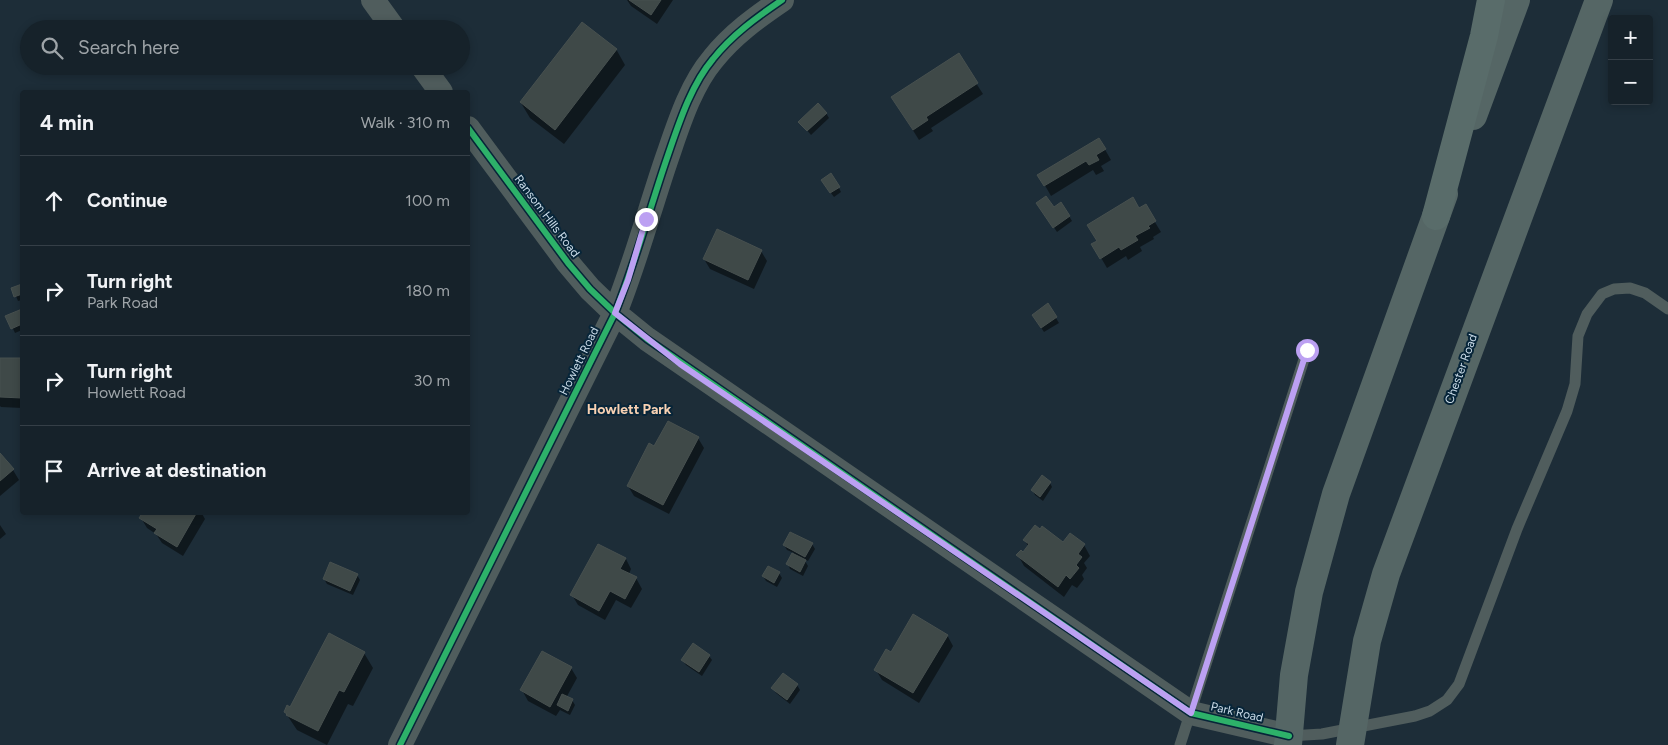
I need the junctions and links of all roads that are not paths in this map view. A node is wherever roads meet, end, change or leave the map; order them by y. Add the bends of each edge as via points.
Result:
1 (373, 0) edge
2 (782, 0) edge
3 (1491, 0) edge
4 (1516, 0) edge
5 (1599, 0) edge
6 (387, 20) edge
7 (429, 75) edge
8 (440, 90) edge
9 (470, 131) edge
10 (1436, 216) junction
11 (1668, 309) edge
12 (615, 313) junction
13 (1307, 350) dead end
14 (1191, 713) junction
15 (1351, 736) edge
16 (1288, 741) edge
17 (400, 745) edge
18 (1180, 745) edge

1 - 6 street
2 - 12 street, Howlett Road via 734,37 712,59 698,82 678,127
3 - 10 highway
4 - 10 main road
5 - 15 main road, Chester Road via 1386,574 1367,641
7 - 8 street
9 - 12 street, Ransom Hills Road via 568,263
10 - 16 main road via 1336,494 1309,592 1294,675
11 - 15 lane via 1645,293 1630,288 1602,294 1587,314 1578,336 1575,384 1567,411 1517,529 1459,684 1447,700 1430,711
12 - 14 street, Park Road via 680,364
12 - 17 street, Howlett Road
13 - 14 lane
14 - 16 street, Park Road
14 - 18 lane
15 - 16 lane via 1322,734

